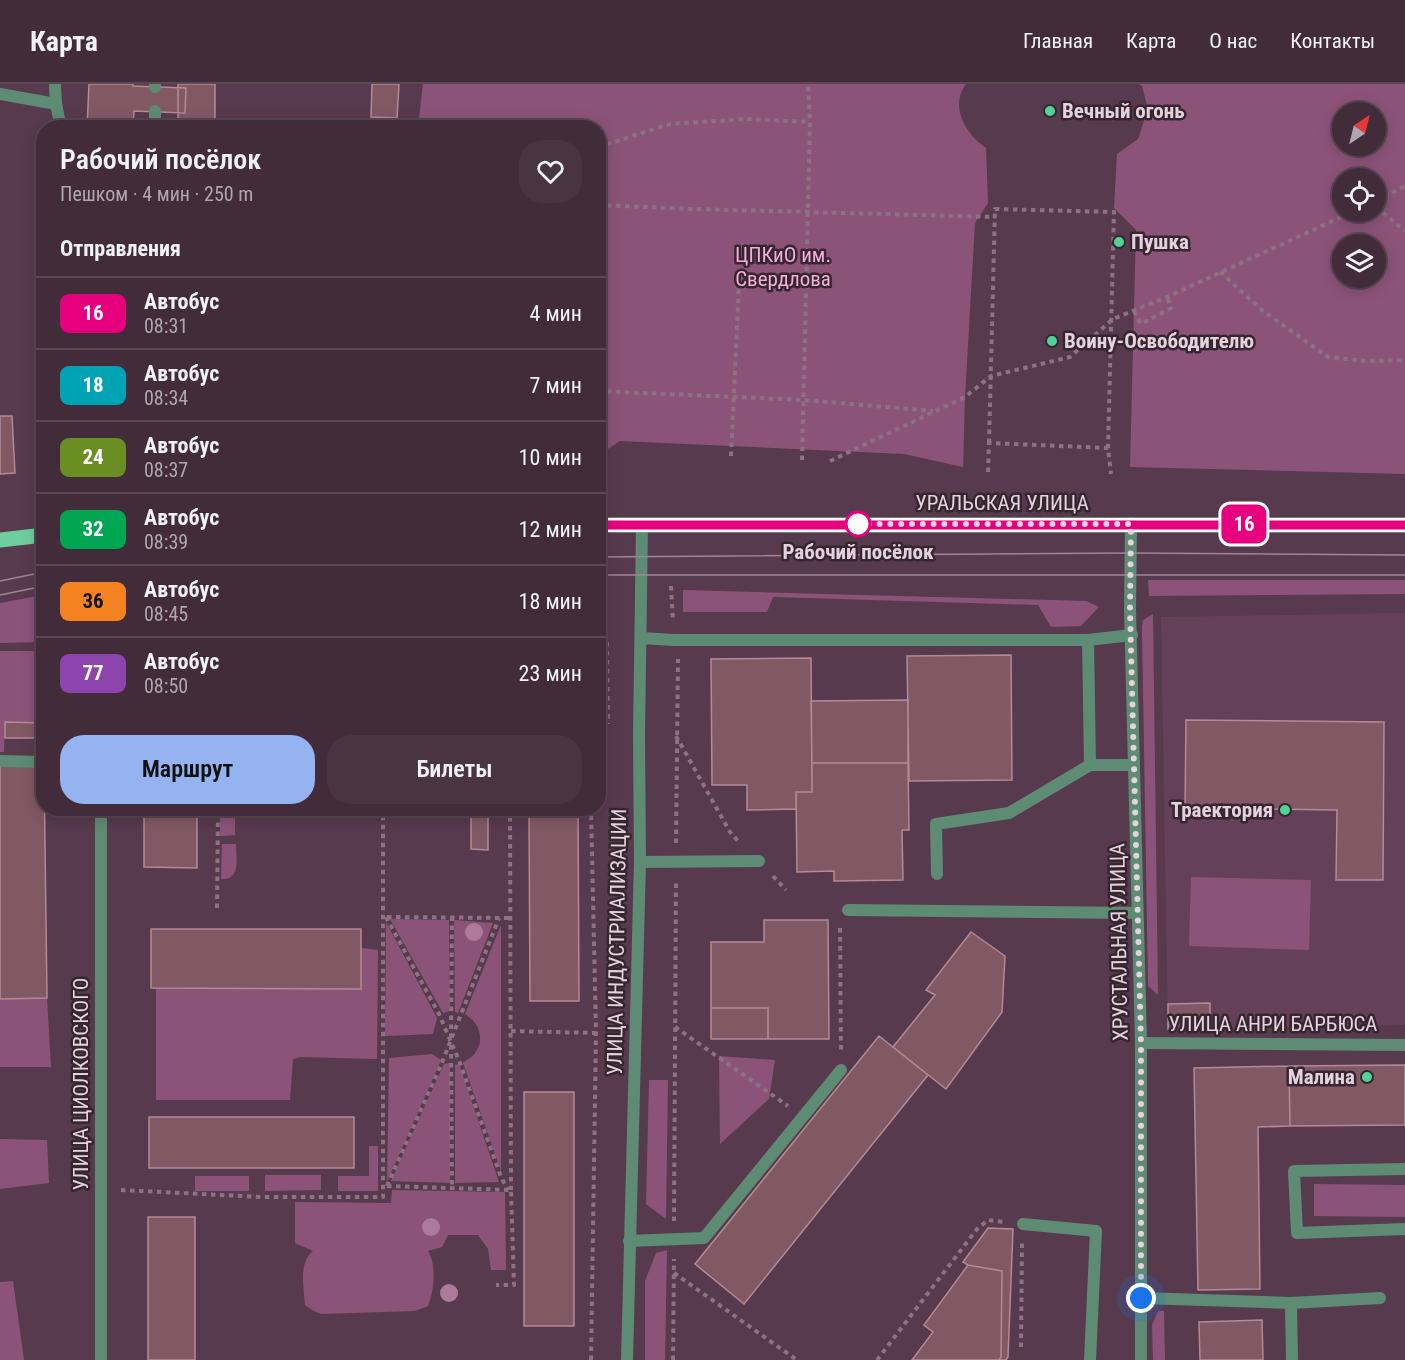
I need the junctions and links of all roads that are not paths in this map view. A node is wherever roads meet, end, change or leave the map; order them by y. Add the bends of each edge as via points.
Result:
1 (55, 84) edge
2 (0, 94) edge
3 (56, 104) junction
4 (155, 111) dead end
5 (60, 120) edge
6 (155, 120) edge
7 (1131, 524) junction
8 (606, 525) edge
9 (642, 525) junction
10 (1405, 525) edge
11 (36, 537) edge
12 (0, 540) edge
13 (1132, 635) junction
14 (641, 638) junction
15 (1088, 640) junction
16 (0, 761) edge
17 (36, 762) edge
18 (1090, 765) junction
19 (1134, 765) junction
20 (101, 816) edge
21 (759, 861) road end
22 (640, 862) junction
23 (937, 874) dead end
24 (848, 910) dead end
25 (1137, 913) junction
26 (1141, 1043) junction
27 (1405, 1044) edge
28 (841, 1070) dead end
29 (1405, 1169) edge
30 (1023, 1224) road end
31 (1405, 1229) edge
32 (629, 1241) junction
33 (1141, 1298) junction
34 (1380, 1298) dead end
35 (1291, 1303) junction
36 (101, 1360) edge
37 (627, 1360) edge
38 (1090, 1360) edge
39 (1141, 1360) edge
40 (1292, 1360) edge

1 - 3 street
2 - 3 street
3 - 5 street
4 - 6 street
7 - 9 main road, УРАЛЬСКАЯ УЛИЦА
7 - 10 main road, УРАЛЬСКАЯ УЛИЦА
7 - 13 street, ХРУСТАЛЬНАЯ УЛИЦА
8 - 9 main road, УРАЛЬСКАЯ УЛИЦА
9 - 14 street, УЛИЦА ИНДУСТРИАЛИЗАЦИИ
11 - 12 main road
13 - 15 street
13 - 19 street, ХРУСТАЛЬНАЯ УЛИЦА
14 - 15 street
14 - 22 street, УЛИЦА ИНДУСТРИАЛИЗАЦИИ
15 - 18 street
16 - 17 street
18 - 19 street
18 - 23 street via 1009,813 936,824
19 - 25 street, ХРУСТАЛЬНАЯ УЛИЦА
20 - 36 street, УЛИЦА ЦИОЛКОВСКОГО
21 - 22 street
22 - 32 street, УЛИЦА ИНДУСТРИАЛИЗАЦИИ
24 - 25 street
25 - 26 street, ХРУСТАЛЬНАЯ УЛИЦА
26 - 27 street, УЛИЦА АНРИ БАРБЮСА
26 - 33 street, ХРУСТАЛЬНАЯ УЛИЦА
28 - 32 street via 704,1238
29 - 31 street via 1294,1171 1297,1233
30 - 38 street via 1096,1231
32 - 37 street, УЛИЦА ИНДУСТРИАЛИЗАЦИИ
33 - 35 street
33 - 39 street, ХРУСТАЛЬНАЯ УЛИЦА
34 - 35 street
35 - 40 street

